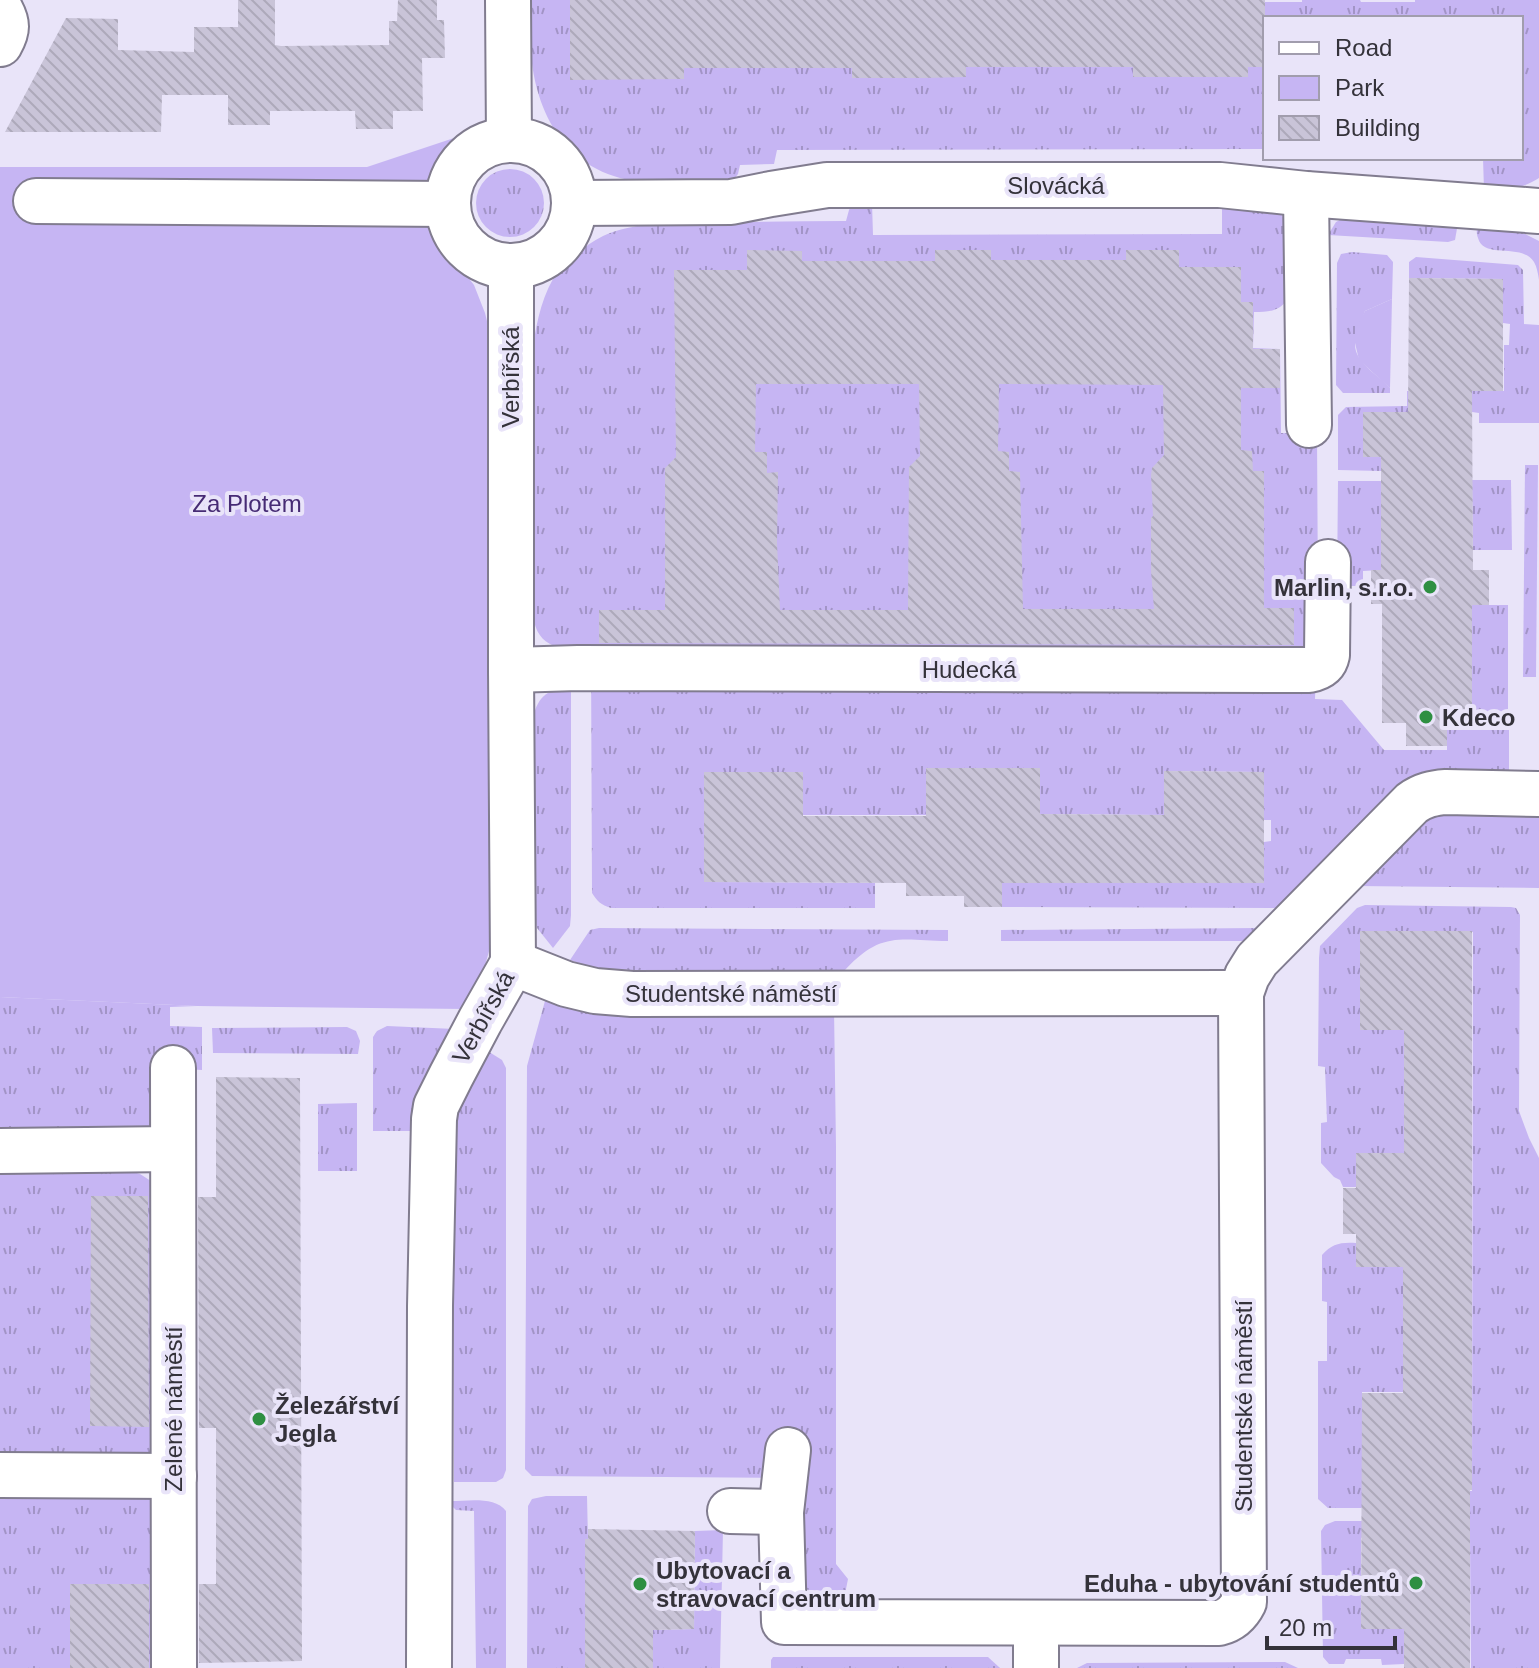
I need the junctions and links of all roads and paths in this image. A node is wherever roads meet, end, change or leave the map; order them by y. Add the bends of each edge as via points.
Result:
1 (508, 0) edge
2 (0, 9) edge
3 (0, 44) edge
4 (509, 140) junction
5 (1306, 194) junction
6 (36, 201) dead end
7 (574, 203) junction
8 (447, 204) junction
9 (1539, 211) edge
10 (511, 267) junction
11 (1309, 425) dead end
12 (1328, 562) dead end
13 (511, 670) junction
14 (1539, 794) edge
15 (513, 963) junction
16 (1241, 993) junction
17 (173, 1068) dead end
18 (173, 1149) junction
19 (0, 1151) edge
20 (788, 1450) dead end
21 (0, 1475) edge
22 (174, 1476) junction
23 (730, 1511) dead end
24 (781, 1512) junction
25 (1036, 1623) junction
26 (174, 1668) edge
27 (429, 1668) edge
28 (1036, 1668) edge

1 - 4 street
2 - 3 street via 7,29
4 - 7 street via 550,153 573,189
4 - 8 street via 485,145 465,160 451,180
5 - 7 street, Slovácká via 1220,185 827,185 731,202
5 - 9 street, Slovácká
5 - 11 street
6 - 8 street
7 - 10 street via 569,227 556,247 535,262
8 - 10 street via 452,228 466,248 487,262
10 - 13 street, Verbířská
12 - 13 street, Hudecká via 1327,655 1324,664 1309,670
13 - 15 street, Verbířská
14 - 16 street, Studentské náměstí via 1446,792 1412,803 1257,960
15 - 16 street, Studentské náměstí via 566,984 632,994
15 - 27 street, Verbířská via 458,1062 434,1119
16 - 25 street, Studentské náměstí via 1244,1602 1234,1616 1219,1623
17 - 18 street, Zelené náměstí
18 - 19 street
18 - 22 street, Zelené náměstí
20 - 24 street
21 - 22 street
22 - 26 street, Zelené náměstí
23 - 24 street
24 - 25 street, Studentské náměstí via 784,1622
25 - 28 street

